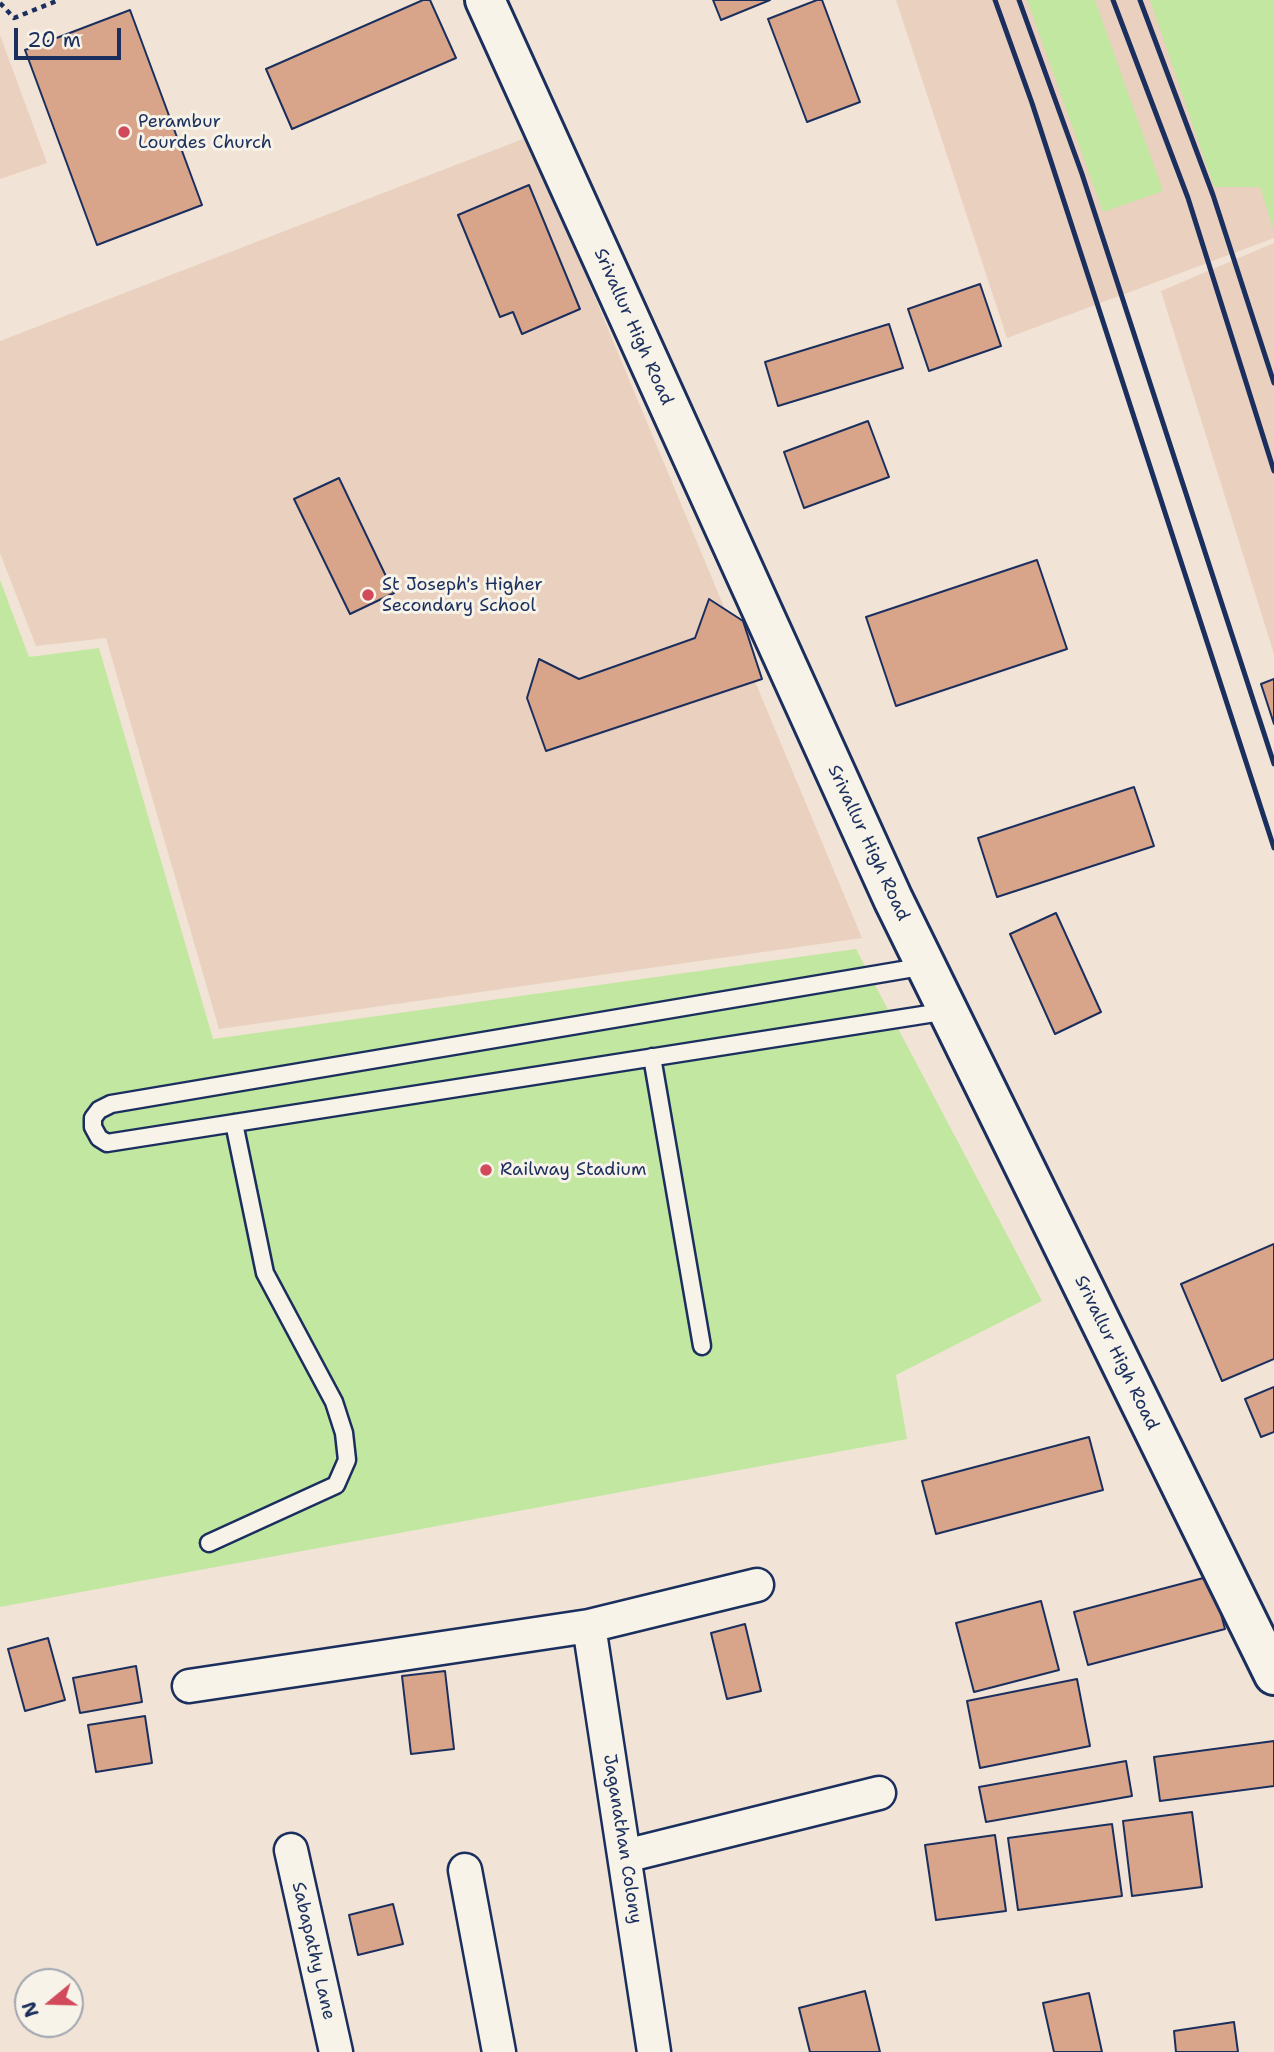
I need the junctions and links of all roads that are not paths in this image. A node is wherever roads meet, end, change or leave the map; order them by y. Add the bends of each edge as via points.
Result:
1 (485, 0) edge
2 (926, 966) junction
3 (948, 1011) junction
4 (652, 1057) junction
5 (234, 1123) junction
6 (702, 1346) dead end
7 (209, 1543) dead end
8 (757, 1585) dead end
9 (589, 1626) junction
10 (1274, 1675) edge
11 (189, 1686) dead end
12 (879, 1793) dead end
13 (290, 1850) dead end
14 (625, 1856) junction
15 (465, 1870) dead end
16 (335, 2052) edge
17 (499, 2052) edge
18 (654, 2052) edge

1 - 2 street, Srivallur High Road
2 - 3 street, Srivallur High Road
2 - 5 lane via 111,1104 93,1118 99,1138 107,1143
3 - 4 lane
3 - 10 street, Srivallur High Road
4 - 5 lane
4 - 6 lane
5 - 7 lane via 265,1273 334,1402 347,1460 336,1485
8 - 9 street
9 - 11 street
9 - 14 street, Jaganathan Colony
12 - 14 street
13 - 16 street, Sabapathy Lane
14 - 18 street, Jaganathan Colony
15 - 17 street

